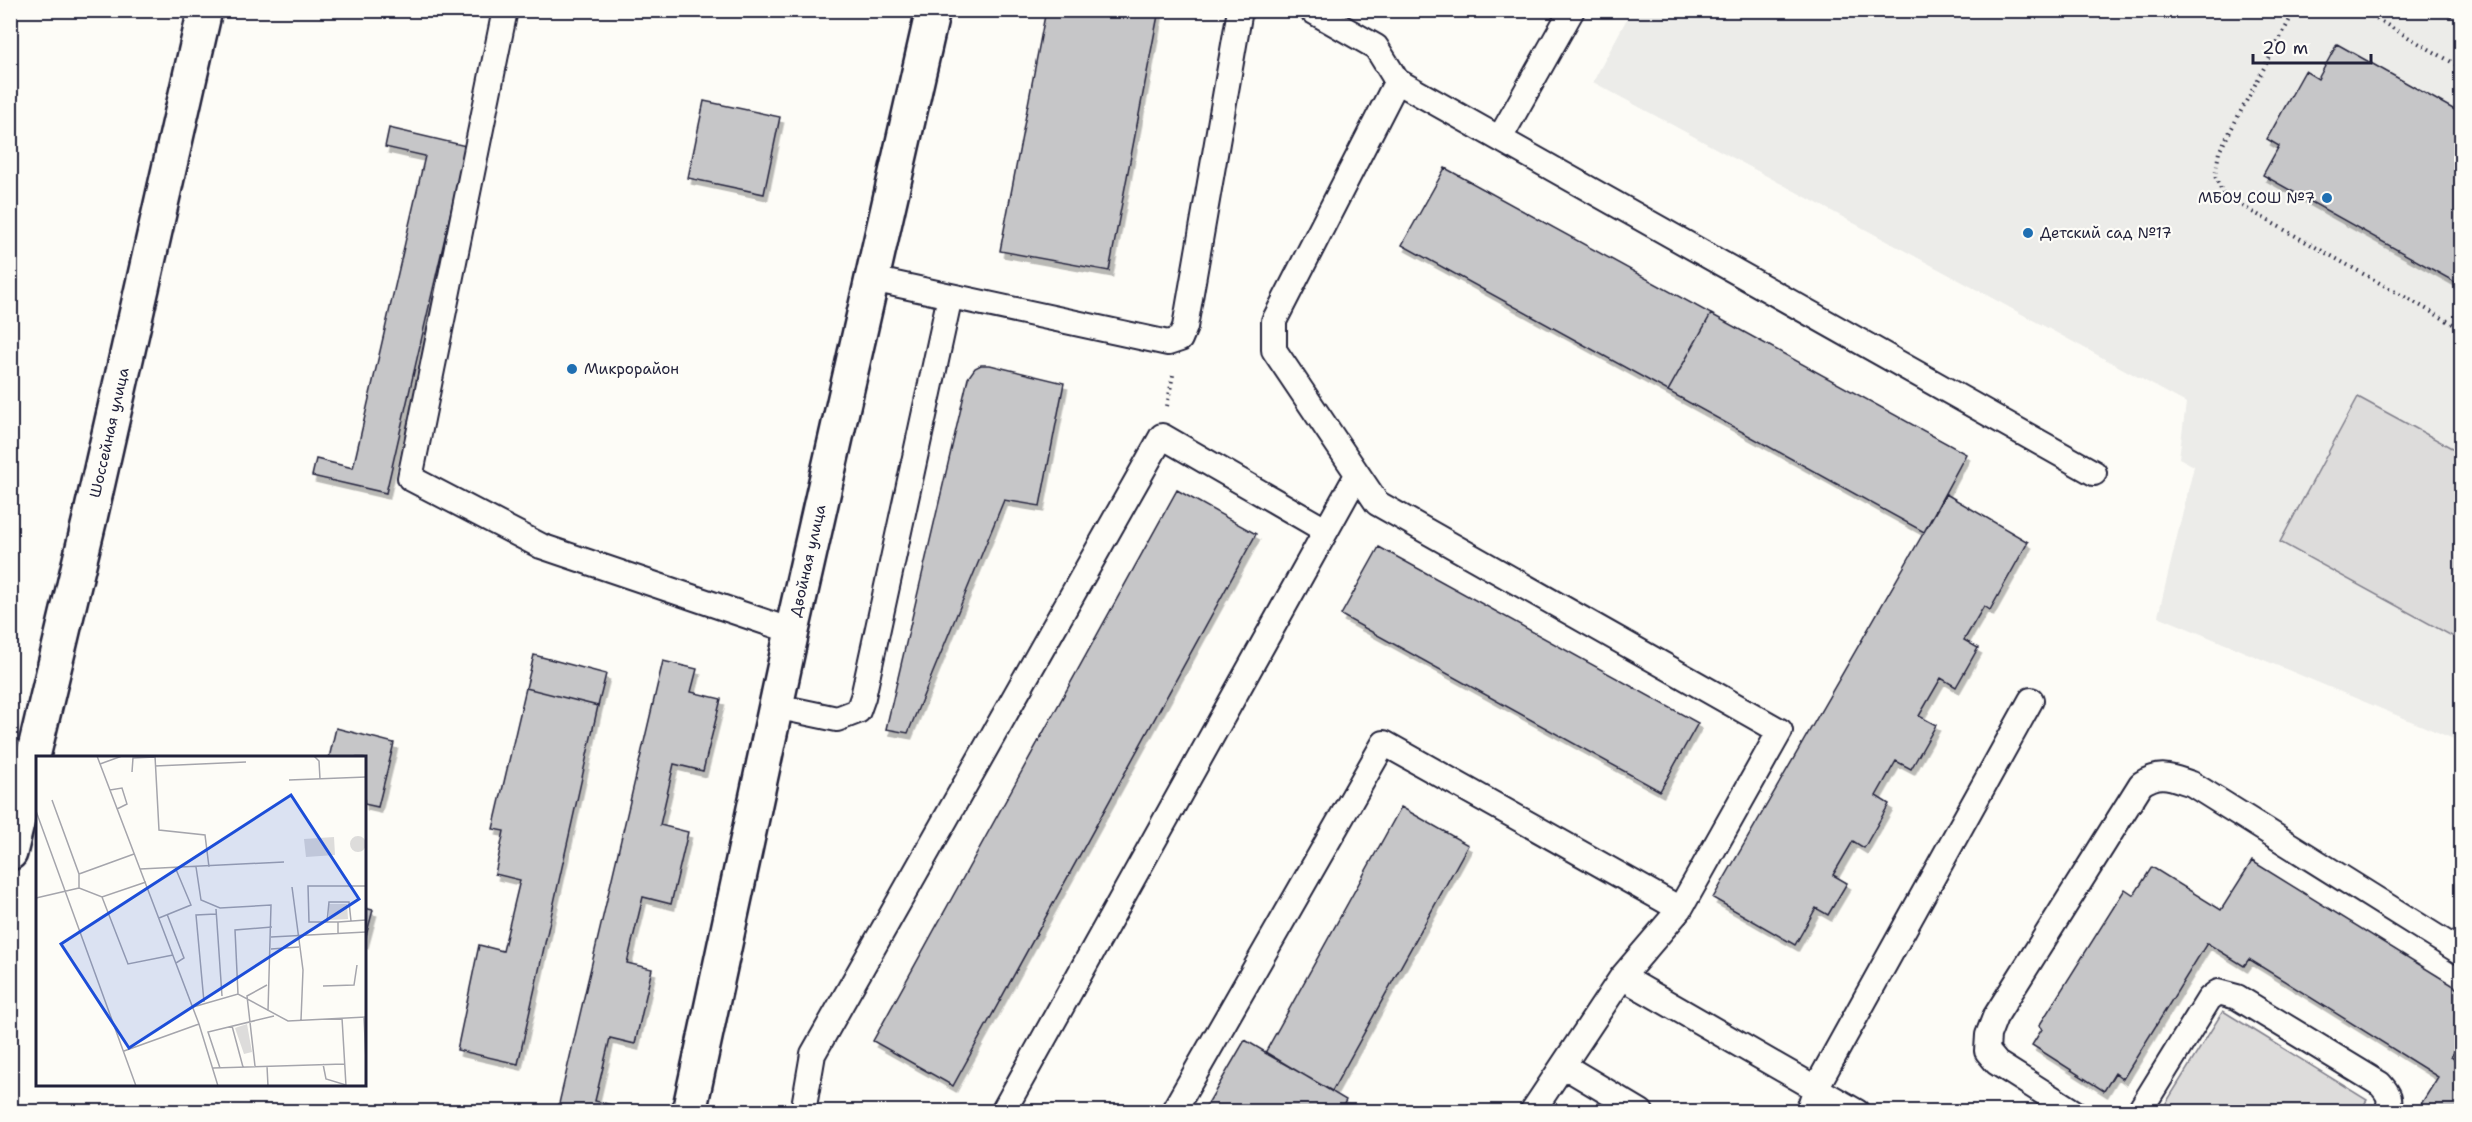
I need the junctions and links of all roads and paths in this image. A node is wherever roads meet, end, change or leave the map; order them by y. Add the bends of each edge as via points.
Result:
1 (205, 10) edge
2 (505, 10) edge
3 (933, 10) edge
4 (1240, 10) edge
5 (1311, 10) edge
6 (1572, 10) edge
7 (2295, 10) edge
8 (2361, 10) edge
9 (2440, 10) edge
10 (2461, 10) edge
11 (2462, 68) edge
12 (1397, 81) junction
13 (1500, 138) junction
14 (872, 279) junction
15 (950, 296) junction
16 (2462, 329) edge
17 (1180, 339) junction
18 (1161, 436) junction
19 (2094, 473) dead end
20 (1357, 475) junction
21 (1325, 530) junction
22 (792, 631) junction
23 (2031, 700) dead end
24 (775, 706) junction
25 (10, 853) edge
26 (1680, 909) junction
27 (2462, 953) edge
28 (1622, 977) junction
29 (1564, 1066) junction
30 (1816, 1088) junction
31 (689, 1112) edge
32 (804, 1112) edge
33 (1004, 1112) edge
34 (1173, 1112) edge
35 (1532, 1112) edge
36 (1641, 1112) edge
37 (1808, 1112) edge
38 (1857, 1112) edge
39 (2074, 1112) edge
40 (2139, 1112) edge
41 (2387, 1112) edge

1 - 25 main road, Шоссейная улица
2 - 22 lane via 410,478 541,546
3 - 14 main road, Двойная улица
4 - 17 lane
5 - 12 lane via 1376,47
6 - 13 lane
7 - 16 path via 2219,152 2215,176 2224,196
8 - 11 path
9 - 10 path via 2456,20
12 - 13 lane
12 - 20 lane via 1274,321 1274,350
13 - 19 lane
14 - 15 lane
14 - 22 main road, Двойная улица
15 - 17 lane via 1168,343
15 - 24 lane via 858,711 837,718
17 - 18 path
18 - 21 lane
18 - 32 lane via 813,1054
20 - 21 lane
20 - 26 lane via 1377,503 1780,731
21 - 33 lane
22 - 24 main road, Двойная улица
23 - 30 lane
24 - 31 main road, Двойная улица
26 - 28 lane
26 - 34 lane via 1384,743
27 - 39 lane via 2192,784 2154,776 2141,784 1995,1017 1989,1035 1987,1050 1997,1063
28 - 29 lane
28 - 30 lane
29 - 35 lane
29 - 36 lane
30 - 37 lane
30 - 38 lane
40 - 41 lane via 2209,999 2218,992 2238,997 2380,1084 2391,1102

